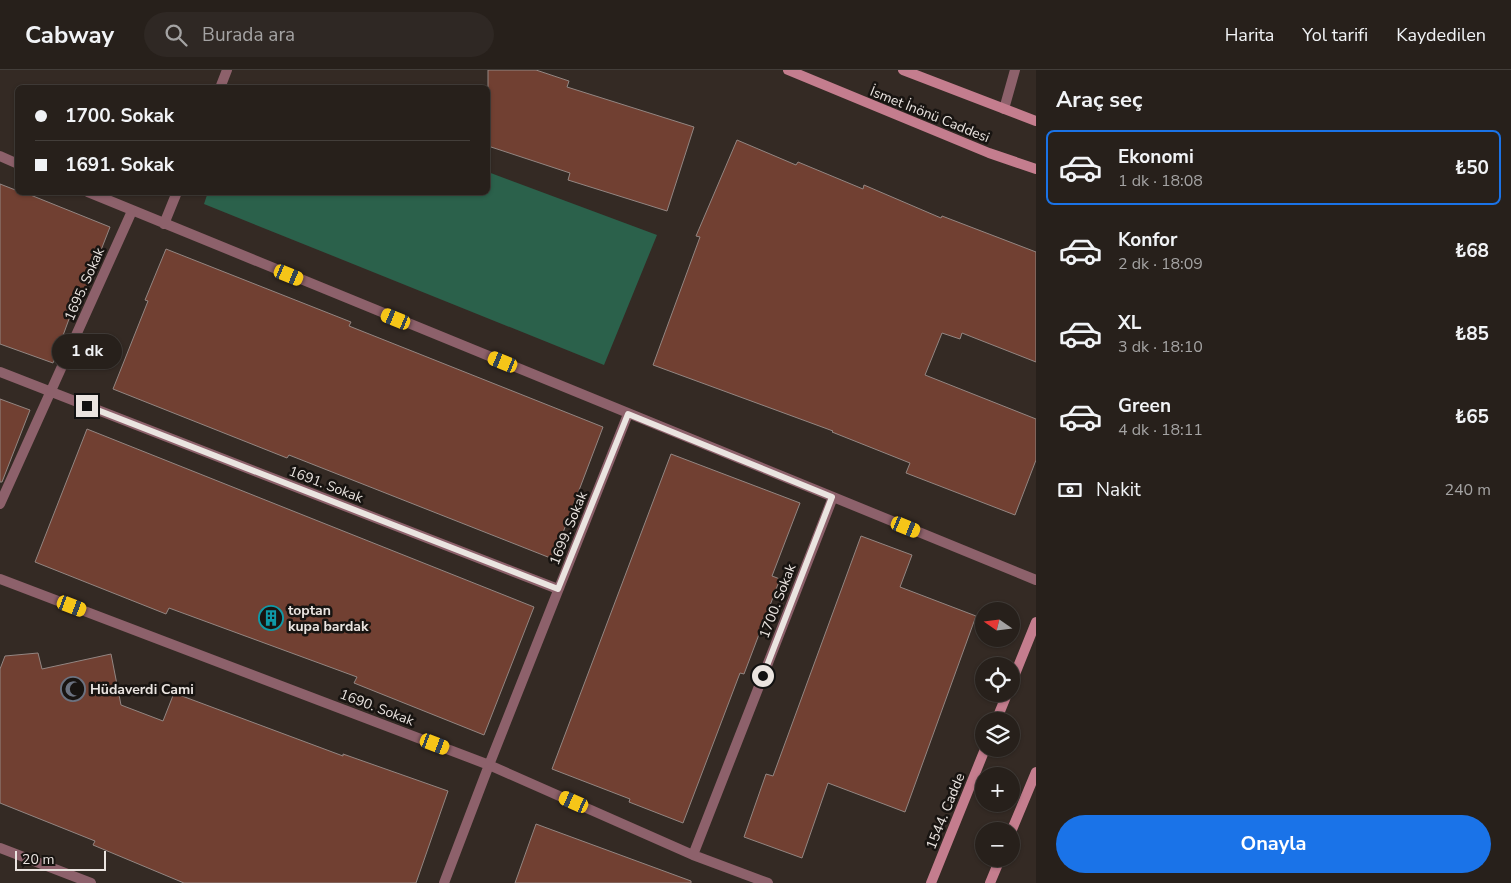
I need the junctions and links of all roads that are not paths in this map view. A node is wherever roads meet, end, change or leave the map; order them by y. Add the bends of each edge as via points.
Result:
1 (227, 70) edge
2 (788, 70) edge
3 (903, 70) edge
4 (1016, 70) edge
5 (221, 85) edge
6 (1004, 109) junction
7 (1036, 121) edge
8 (0, 156) edge
9 (15, 163) edge
10 (1036, 169) edge
11 (95, 195) edge
12 (176, 195) edge
13 (132, 211) junction
14 (164, 224) junction
15 (0, 372) edge
16 (51, 392) junction
17 (628, 414) junction
18 (832, 497) junction
19 (0, 504) edge
20 (0, 579) edge
21 (1036, 580) edge
22 (558, 589) junction
23 (1036, 622) edge
24 (1020, 662) edge
25 (982, 757) edge
26 (489, 765) junction
27 (1036, 772) edge
28 (1015, 822) edge
29 (0, 848) edge
30 (693, 855) junction
31 (997, 867) edge
32 (91, 883) edge
33 (444, 883) edge
34 (768, 883) edge
35 (930, 883) edge
36 (990, 883) edge

1 - 5 street
2 - 10 main road, İsmet İnönü Caddesi via 989,153
3 - 6 main road
4 - 6 street
6 - 7 main road
8 - 9 street
11 - 13 street
12 - 14 street
13 - 14 street
13 - 16 street, 1695. Sokak
14 - 17 street
15 - 16 street, 1691. Sokak
16 - 19 street, 1695. Sokak
16 - 22 street, 1691. Sokak
17 - 18 street
17 - 22 street, 1699. Sokak
18 - 21 street
18 - 30 street, 1700. Sokak
20 - 26 street, 1690. Sokak
22 - 26 street, 1699. Sokak
23 - 24 main road
25 - 35 main road, 1544. Cadde
26 - 30 street, 1690. Sokak
26 - 33 street, 1699. Sokak
27 - 28 main road
29 - 32 street
30 - 34 street, 1690. Sokak
31 - 36 main road

